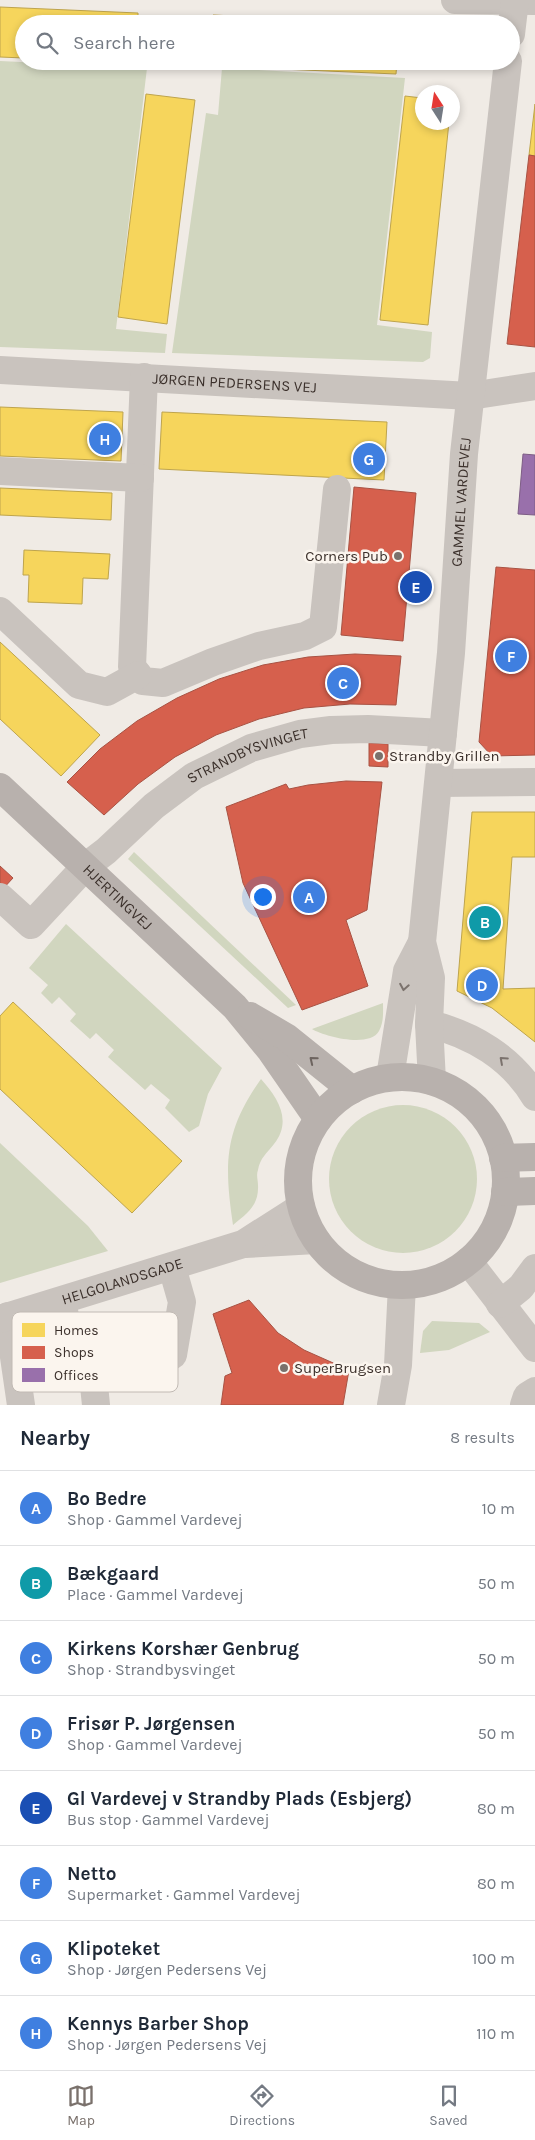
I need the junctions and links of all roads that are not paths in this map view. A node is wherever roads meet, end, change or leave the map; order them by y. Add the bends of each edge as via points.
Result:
1 (455, 0) edge
2 (522, 1) edge
3 (517, 15) edge
4 (507, 70) edge
5 (0, 370) edge
6 (144, 377) junction
7 (535, 386) edge
8 (470, 396) junction
9 (0, 471) edge
10 (140, 478) junction
11 (337, 489) dead end
12 (0, 611) edge
13 (138, 675) junction
14 (443, 733) junction
15 (535, 782) edge
16 (439, 783) junction
17 (0, 787) edge
18 (85, 866) junction
19 (3, 905) edge
20 (422, 942) junction
21 (235, 1007) junction
22 (429, 1024) junction
23 (390, 1077) junction
24 (432, 1081) junction
25 (352, 1090) junction
26 (535, 1097) edge
27 (318, 1119) junction
28 (535, 1157) edge
29 (503, 1158) junction
30 (535, 1191) edge
31 (505, 1192) junction
32 (301, 1207) junction
33 (316, 1240) junction
34 (243, 1244) junction
35 (468, 1261) junction
36 (172, 1268) junction
37 (535, 1268) edge
38 (402, 1285) junction
39 (62, 1301) junction
40 (500, 1304) junction
41 (22, 1312) edge
42 (64, 1312) edge
43 (4, 1317) edge
44 (178, 1326) edge
45 (535, 1348) edge
46 (12, 1358) edge
47 (535, 1391) edge
48 (18, 1392) edge
49 (95, 1392) edge
50 (21, 1405) edge
51 (96, 1405) edge
52 (391, 1405) edge
53 (524, 1405) edge

1 - 2 street
2 - 3 street
4 - 8 street, GAMMEL VARDEVEJ
5 - 6 street, JØRGEN PEDERSENS VEJ
6 - 8 street, JØRGEN PEDERSENS VEJ
6 - 10 street
7 - 8 street, JØRGEN PEDERSENS VEJ
8 - 14 street, GAMMEL VARDEVEJ
9 - 10 street
10 - 13 street via 132,667
11 - 13 street via 324,627 305,636 259,646 162,683 143,681
12 - 13 street via 79,685 107,692
14 - 16 street, GAMMEL VARDEVEJ
14 - 18 street, STRANDBYSVINGET via 331,730 300,734 251,748 194,776
15 - 16 street
16 - 20 street, GAMMEL VARDEVEJ
17 - 18 main road, HJERTINGVEJ
18 - 19 street, STRANDBYSVINGET via 31,925
18 - 21 main road, HJERTINGVEJ
20 - 22 street, GAMMEL VARDEVEJ via 431,978
20 -> 23 street, GAMMEL VARDEVEJ via 407,971
25 -> 21 main road, HJERTINGVEJ via 286,1037
21 - 27 main road, HJERTINGVEJ via 271,1051
22 - 24 street, GAMMEL VARDEVEJ
26 -> 22 street via 503,1059 484,1046
23 - 24 main road
23 - 25 main road
24 - 29 main road via 458,1093 479,1111 494,1134
25 - 27 main road
27 - 32 main road via 302,1150 298,1168
28 - 29 main road
29 - 31 main road
30 - 31 main road
31 - 35 main road via 499,1218 486,1242
32 - 33 main road
32 - 34 street, HELGOLANDSGADE
33 - 34 street, HELGOLANDSGADE
33 - 38 main road via 333,1259 354,1273 377,1282
34 - 36 street, HELGOLANDSGADE
35 - 38 main road via 448,1274 426,1282
35 - 40 street
36 - 39 street, HELGOLANDSGADE
36 - 44 street via 182,1302
37 - 40 street via 521,1287
38 - 52 street via 398,1365
39 - 41 street, HELGOLANDSGADE
39 - 42 street
40 - 45 street
43 - 46 street
47 - 53 street via 527,1396
48 - 50 street
49 - 51 street

